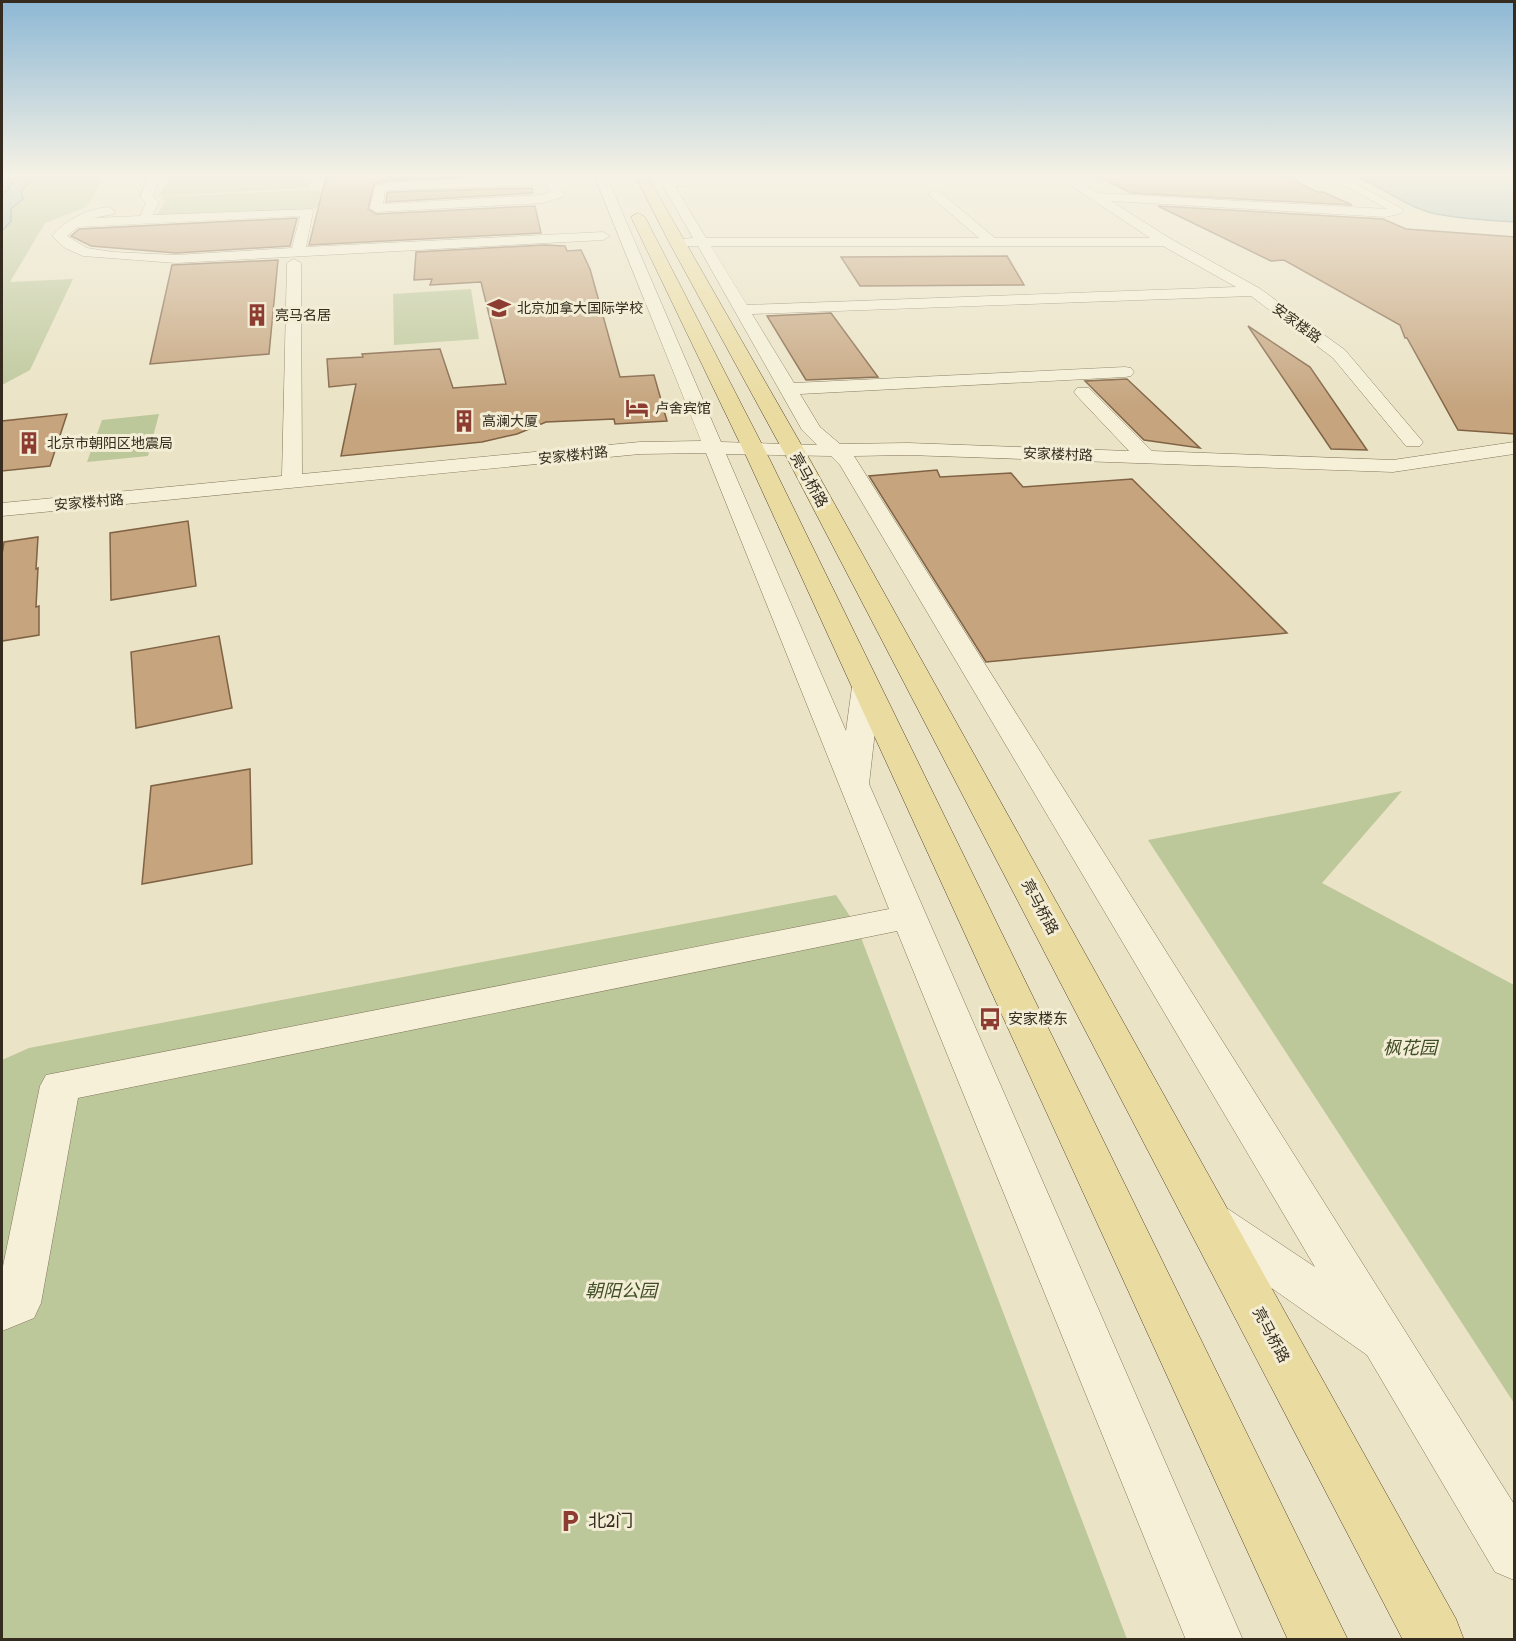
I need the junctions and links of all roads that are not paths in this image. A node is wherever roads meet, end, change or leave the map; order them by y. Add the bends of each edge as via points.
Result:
1 (95, 254) edge
2 (297, 254) edge
3 (344, 254) edge
4 (646, 254) edge
5 (657, 254) edge
6 (695, 254) edge
7 (698, 254) edge
8 (1187, 254) edge
9 (296, 258) junction
10 (1254, 291) junction
11 (743, 310) junction
12 (1125, 372) dead end
13 (788, 389) junction
14 (1083, 392) dead end
15 (1413, 442) dead end
16 (713, 447) junction
17 (1515, 448) edge
18 (754, 450) junction
19 (794, 451) junction
20 (839, 451) junction
21 (1146, 457) junction
22 (292, 482) junction
23 (2, 510) edge
24 (867, 687) junction
25 (854, 784) junction
26 (909, 917) junction
27 (1209, 1220) junction
28 (2, 1310) edge
29 (1384, 1338) junction
30 (1515, 1553) edge
31 (1215, 1640) edge
32 (1319, 1640) edge
33 (1435, 1640) edge

1 - 9 street via 176,259
2 - 9 street
3 - 9 street
4 - 16 street
5 - 18 main road
6 - 19 main road, 亮马桥路
7 - 11 street
8 - 10 street, 安家楼路
9 - 22 street
10 - 11 street
10 - 15 street, 安家楼路 via 1339,354
11 - 13 street
12 - 13 street
13 - 20 street via 812,430
14 - 21 street
16 - 18 street, 安家楼村路
16 - 22 street, 安家楼村路 via 640,448
16 - 25 street
17 - 21 street, 安家楼村路 via 1393,466
18 - 19 street, 安家楼村路
18 - 24 main road
19 - 20 street, 安家楼村路
19 - 27 main road, 亮马桥路
20 - 21 street, 安家楼村路 via 908,449
20 - 29 street
22 - 23 street, 安家楼村路
24 - 25 street
24 - 32 main road
25 - 26 street
26 - 28 street via 60,1086 18,1303
26 - 31 street
27 - 29 street
27 - 33 main road, 亮马桥路
29 - 30 street

